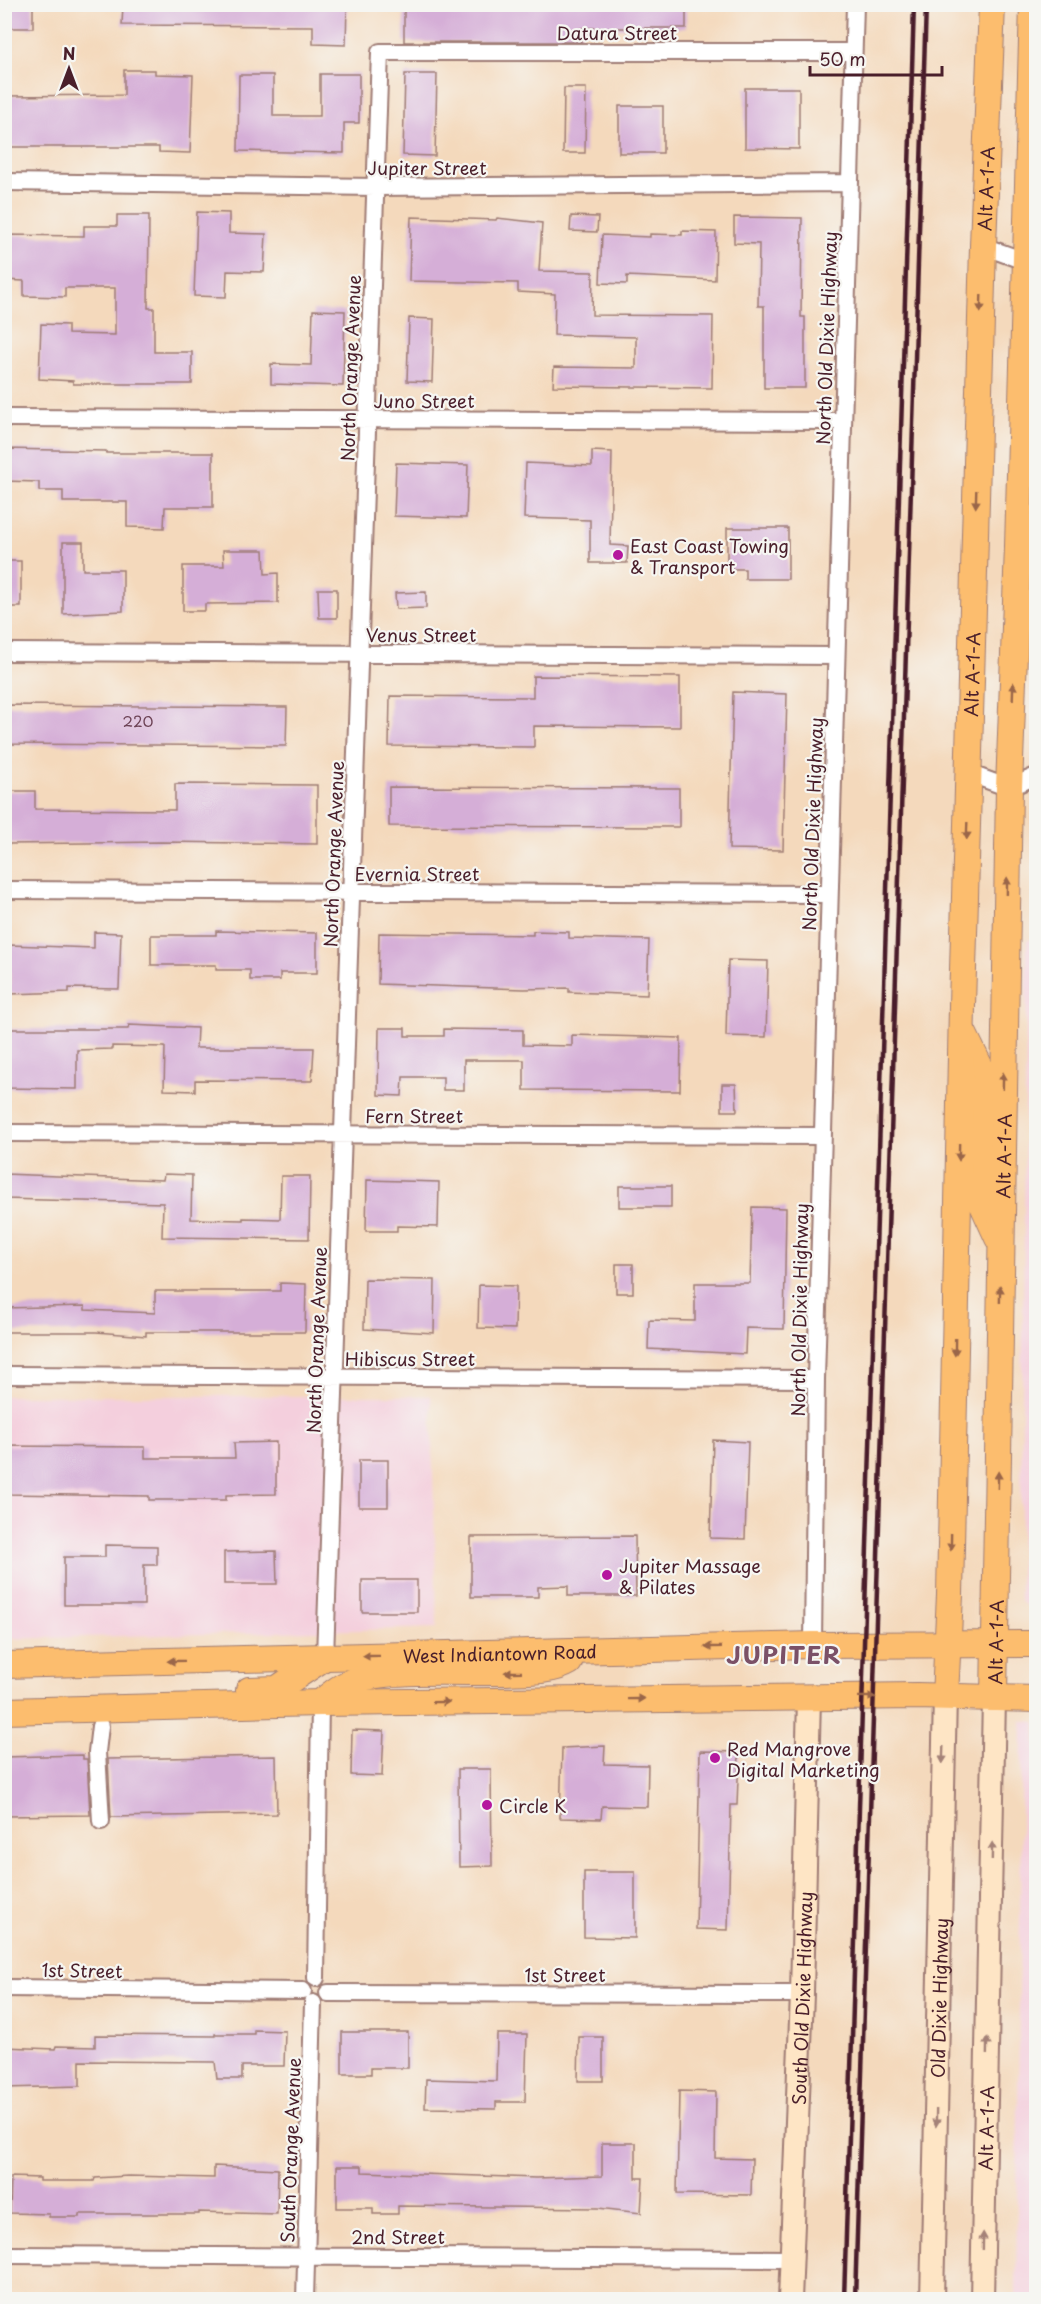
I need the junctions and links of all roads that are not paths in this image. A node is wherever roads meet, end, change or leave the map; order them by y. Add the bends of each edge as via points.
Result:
1 (855, 4) edge
2 (992, 4) edge
3 (1032, 9) edge
4 (380, 52) joint
5 (854, 52) junction
6 (4, 182) edge
7 (850, 183) junction
8 (376, 187) junction
9 (982, 246) junction
10 (1032, 260) edge
11 (4, 418) edge
12 (368, 419) junction
13 (843, 421) junction
14 (4, 652) edge
15 (360, 654) junction
16 (836, 656) junction
17 (968, 773) junction
18 (1036, 776) edge
19 (1009, 788) junction
20 (4, 890) edge
21 (351, 892) junction
22 (830, 894) junction
23 (962, 1028) junction
24 (4, 1133) edge
25 (343, 1134) junction
26 (823, 1136) junction
27 (1001, 1244) junction
28 (4, 1375) edge
29 (334, 1377) junction
30 (816, 1379) junction
31 (995, 1643) junction
32 (947, 1644) junction
33 (1036, 1644) edge
34 (813, 1645) junction
35 (587, 1651) junction
36 (325, 1657) junction
37 (4, 1665) edge
38 (945, 1696) junction
39 (809, 1697) junction
40 (994, 1698) junction
41 (1036, 1699) edge
42 (320, 1703) junction
43 (4, 1710) edge
44 (100, 1726) dead end
45 (101, 1821) dead end
46 (4, 1988) edge
47 (802, 1994) junction
48 (315, 1996) junction
49 (4, 2255) edge
50 (306, 2255) junction
51 (792, 2259) junction
52 (305, 2300) edge
53 (790, 2300) edge
54 (932, 2300) edge
55 (982, 2300) edge

1 - 5 street, North Old Dixie Highway
2 - 9 main road, Alt A-1-A
3 - 10 main road, Alt A-1-A
4 - 5 street, Datura Street
4 - 8 street, North Orange Avenue
5 - 7 street, North Old Dixie Highway
6 - 8 street, Jupiter Street
7 - 8 street, Jupiter Street
7 - 13 street, North Old Dixie Highway
8 - 12 street, North Orange Avenue
9 - 10 street
9 -> 17 main road, Alt A-1-A
19 -> 10 main road, Alt A-1-A
11 - 12 street, Juno Street
12 - 13 street, Juno Street
12 - 15 street, North Orange Avenue
13 - 16 street, North Old Dixie Highway
14 - 15 street, Venus Street
15 - 16 street, Venus Street
15 - 21 street, North Orange Avenue
16 - 22 street, North Old Dixie Highway
17 - 19 street
17 -> 23 main road, Alt A-1-A
18 - 19 street
27 -> 19 main road, Alt A-1-A
20 - 21 street, Evernia Street
21 - 22 street, Evernia Street
21 - 25 street, North Orange Avenue
22 - 26 street, North Old Dixie Highway
23 - 27 main road via 980,1067 978,1183 982,1203
23 -> 32 main road, Alt A-1-A
24 - 25 street, Fern Street
25 - 26 street, Fern Street
25 - 29 street, North Orange Avenue
26 - 30 street, North Old Dixie Highway
31 -> 27 main road, Alt A-1-A
28 - 29 street, Hibiscus Street
29 - 30 street, Hibiscus Street
29 - 36 street, North Orange Avenue
30 - 34 street, North Old Dixie Highway
31 - 32 main road, West Indiantown Road
31 - 33 main road, West Indiantown Road
31 - 40 main road, Alt A-1-A
32 - 34 main road, West Indiantown Road
32 - 38 main road, Alt A-1-A
34 -> 35 main road, West Indiantown Road
35 -> 36 main road, West Indiantown Road
35 -> 42 main road via 561,1666 525,1671 361,1678 340,1687
36 -> 37 main road, West Indiantown Road
36 - 43 main road via 277,1689 34,1699
39 -> 38 main road
38 - 40 main road
38 -> 54 main road, Old Dixie Highway
42 -> 39 main road
39 - 47 main road, South Old Dixie Highway
40 - 41 main road
55 -> 40 main road, Alt A-1-A
42 - 43 main road
42 - 48 street via 316,1978 325,1983
44 - 45 street via 97,1752
46 - 48 street, 1st Street
47 - 48 street, 1st Street
47 - 51 main road, South Old Dixie Highway
48 - 50 street, South Orange Avenue
49 - 50 street, 2nd Street
50 - 51 street, 2nd Street
50 - 52 street, South Orange Avenue
51 - 53 main road, South Old Dixie Highway

